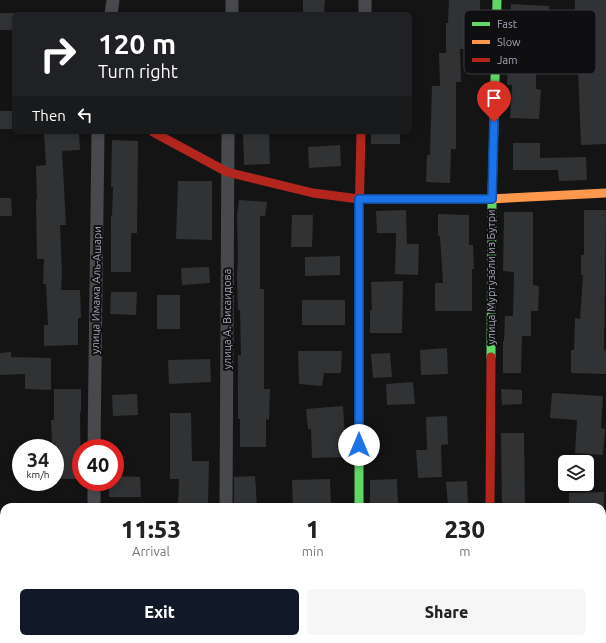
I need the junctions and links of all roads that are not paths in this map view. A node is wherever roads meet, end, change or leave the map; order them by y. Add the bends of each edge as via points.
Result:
1 (113, 0) edge
2 (232, 0) edge
3 (365, 0) edge
4 (497, 0) edge
5 (497, 10) edge
6 (111, 12) edge
7 (232, 12) edge
8 (365, 12) edge
9 (495, 74) edge
10 (98, 134) edge
11 (157, 134) edge
12 (228, 134) edge
13 (361, 134) edge
14 (227, 172) junction
15 (606, 193) edge
16 (359, 199) junction
17 (492, 199) junction
18 (94, 439) edge
19 (94, 491) edge
20 (94, 503) edge
21 (226, 503) edge
22 (359, 503) edge
23 (490, 503) edge

1 - 6 street
2 - 7 street
3 - 8 street
4 - 5 street, улица Муртузали из Бутри
9 - 17 street, улица Муртузали из Бутри
10 - 18 street, улица Имама Аль-Ашари
11 - 14 street
12 - 14 street, улица А. Висаидова
13 - 16 street
14 - 16 street via 312,193
14 - 21 street, улица А. Висаидова
15 - 17 street
16 - 17 street
16 - 22 street
17 - 23 street, улица Муртузали из Бутри
19 - 20 street

